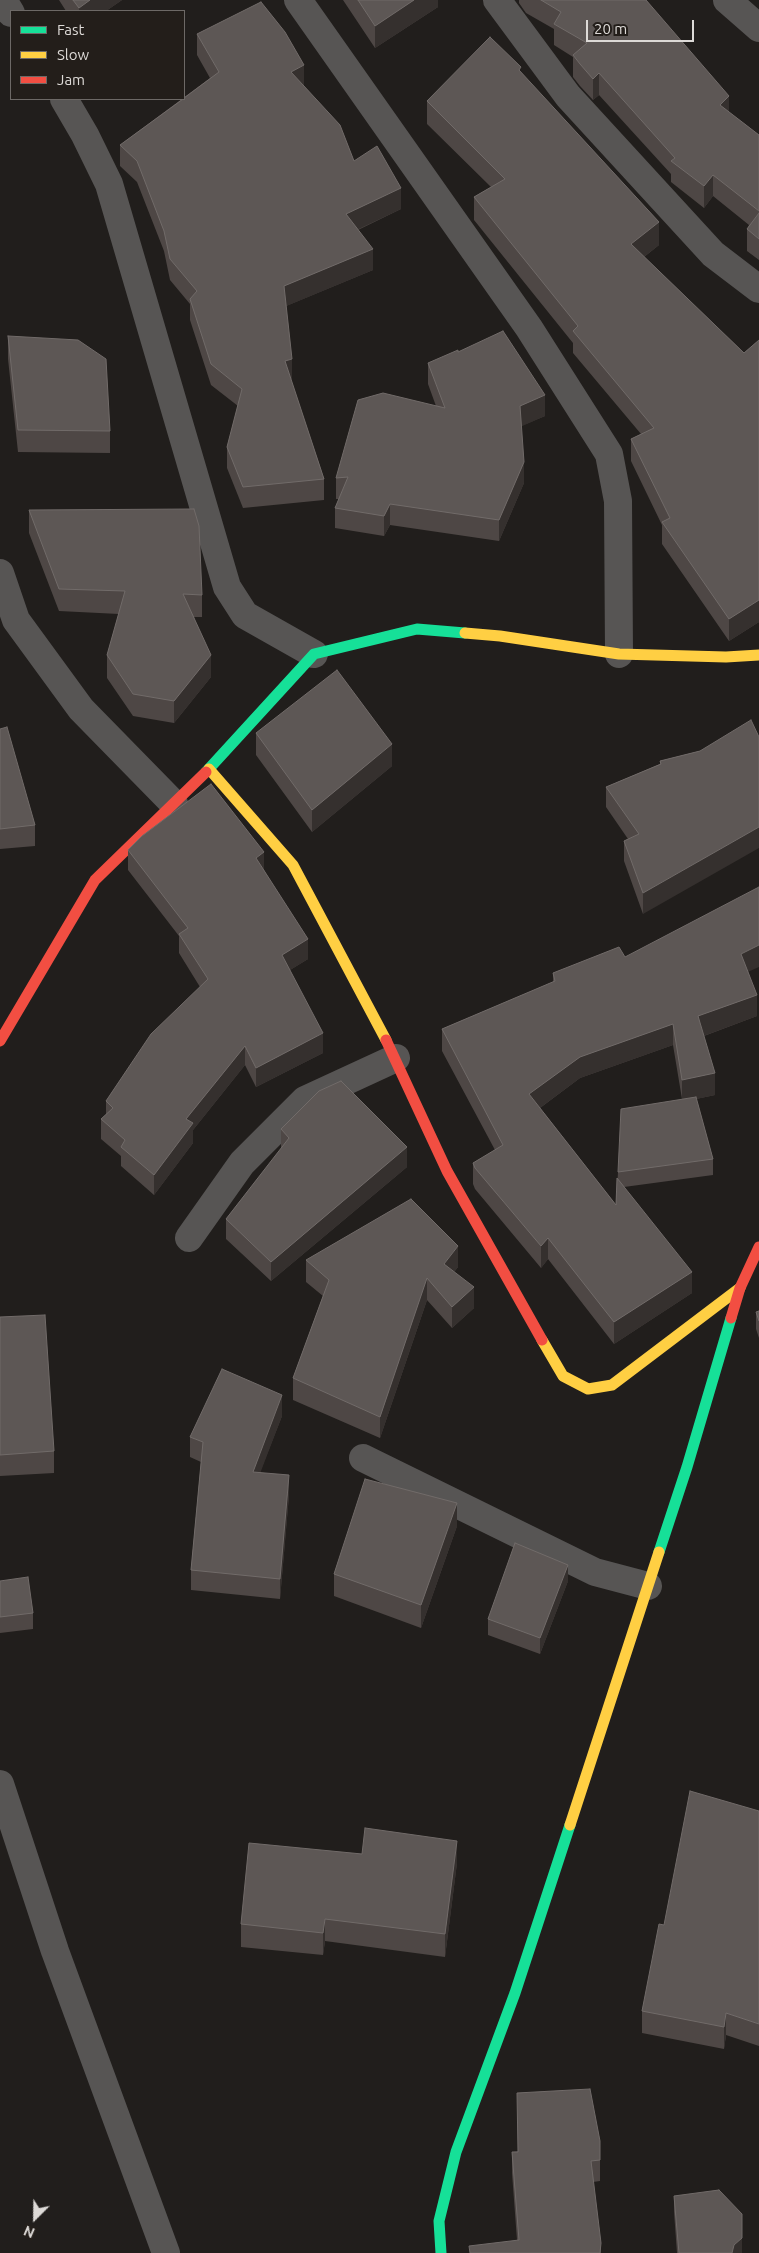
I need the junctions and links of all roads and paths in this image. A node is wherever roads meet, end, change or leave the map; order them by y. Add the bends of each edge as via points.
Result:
1 (3, 0) edge
2 (298, 0) edge
3 (498, 0) edge
4 (727, 0) edge
5 (10, 11) edge
6 (759, 28) edge
7 (65, 100) edge
8 (759, 289) edge
9 (0, 573) edge
10 (314, 654) junction
11 (619, 654) junction
12 (759, 655) edge
13 (209, 769) junction
14 (174, 804) junction
15 (0, 1041) edge
16 (396, 1058) junction
17 (189, 1238) dead end
18 (759, 1247) edge
19 (740, 1288) junction
20 (363, 1458) dead end
21 (648, 1586) junction
22 (0, 1784) edge
23 (166, 2253) edge
24 (441, 2253) edge

1 - 5 street
2 - 11 street via 529,328 609,454 618,501
3 - 8 street via 568,96 713,254
4 - 6 street
7 - 10 street via 109,184 227,587 245,615
9 - 14 street via 16,620 81,709
10 - 11 street via 417,629 500,636
10 - 13 street
11 - 12 street
13 - 14 street
13 - 16 street via 293,865
14 - 15 street via 95,880
16 - 17 street via 305,1100 242,1163
16 - 19 street via 447,1171 564,1376 588,1388 612,1385
18 - 19 street
19 - 21 street
20 - 21 street via 595,1572
21 - 24 street via 515,1993 456,2152 439,2222
22 - 23 street via 55,1951

